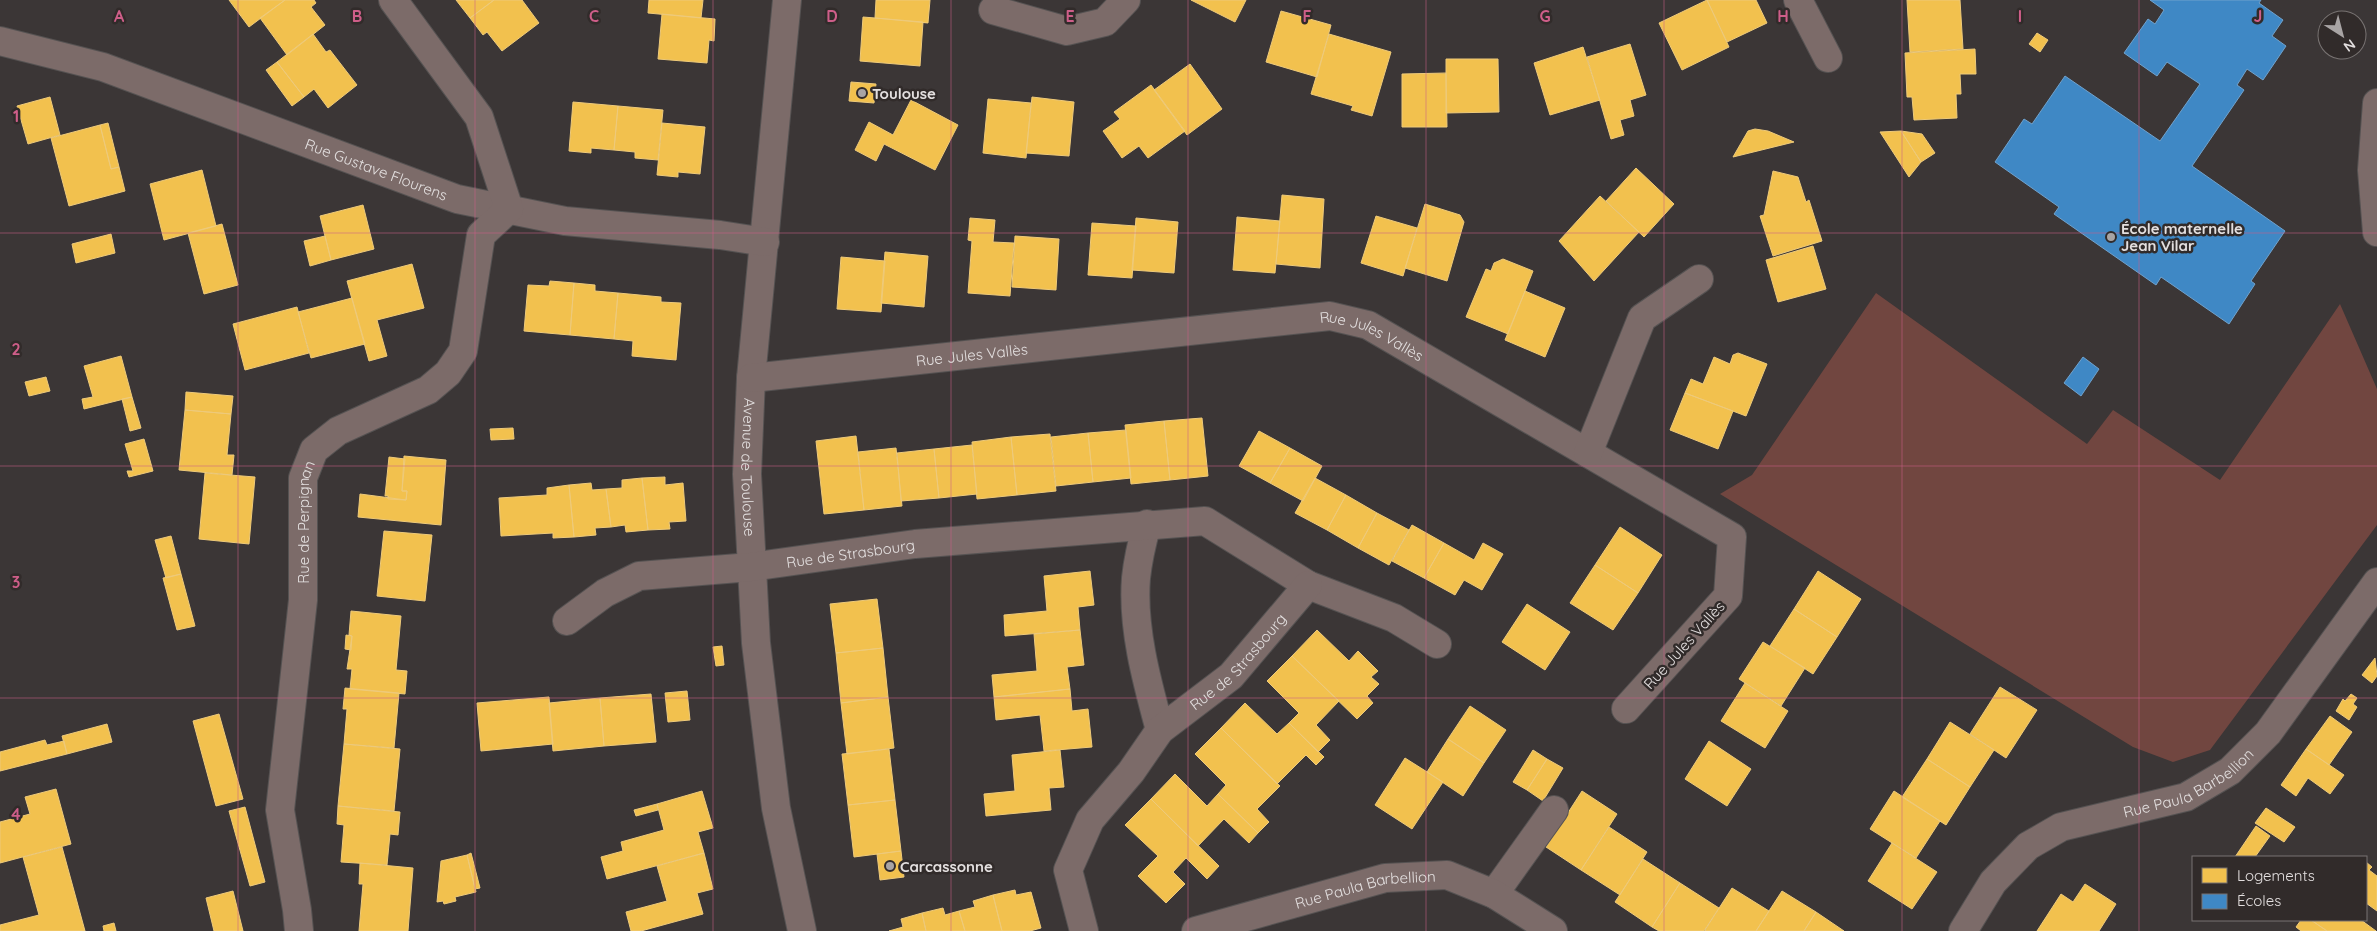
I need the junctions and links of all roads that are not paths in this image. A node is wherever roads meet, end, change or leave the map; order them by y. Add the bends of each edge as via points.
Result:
1 (393, 0) edge
2 (787, 0) edge
3 (1126, 0) edge
4 (1798, 0) edge
5 (993, 10) dead end
6 (0, 41) edge
7 (1828, 58) dead end
8 (2377, 103) edge
9 (509, 209) junction
10 (2377, 232) edge
11 (766, 242) junction
12 (1699, 279) dead end
13 (751, 378) junction
14 (1588, 453) junction
15 (1147, 524) junction
16 (751, 566) junction
17 (2377, 582) edge
18 (1308, 585) junction
19 (567, 621) dead end
20 (1437, 644) dead end
21 (1626, 710) dead end
22 (1160, 730) junction
23 (1554, 810) dead end
24 (1494, 894) junction
25 (299, 931) edge
26 (802, 931) edge
27 (1084, 931) edge
28 (1196, 931) edge
29 (1553, 931) edge
30 (1962, 931) edge

1 - 9 street via 479,117
2 - 11 street, Avenue de Toulouse
3 - 5 street via 1105,22 1068,31
4 - 7 street
6 - 9 street, Rue Gustave Flourens via 103,68 456,199
8 - 10 street via 2372,170
9 - 11 street, Rue Gustave Flourens via 565,221
9 - 25 street, Rue de Perpignan via 481,235 463,351 448,373 428,390 338,430 314,450 303,478 304,600 280,810
11 - 13 street, Avenue de Toulouse
12 - 14 street via 1642,318
13 - 14 street, Rue Jules Vallès via 1330,316 1368,325
13 - 16 street, Avenue de Toulouse via 747,474
14 - 21 street, Rue Jules Vallès via 1732,537 1728,596
15 - 16 street, Rue de Strasbourg via 915,544
15 - 18 street, Rue de Strasbourg via 1205,521
15 - 22 street via 1136,579 1138,631
16 - 19 street, Rue de Strasbourg via 639,576 605,593
16 - 26 street, Avenue de Toulouse via 756,643 776,808
17 - 30 street, Rue Paula Barbellion via 2268,733 2230,770 2186,797 2061,827 2028,846 1993,882
18 - 20 street, Rue de Strasbourg via 1394,618
18 - 22 street, Rue de Strasbourg via 1231,676
22 - 27 street, Rue de Strasbourg via 1131,772 1090,820 1068,870
23 - 24 street
24 - 28 street, Rue Paula Barbellion via 1447,875 1385,878
24 - 29 street, Rue Paula Barbellion

